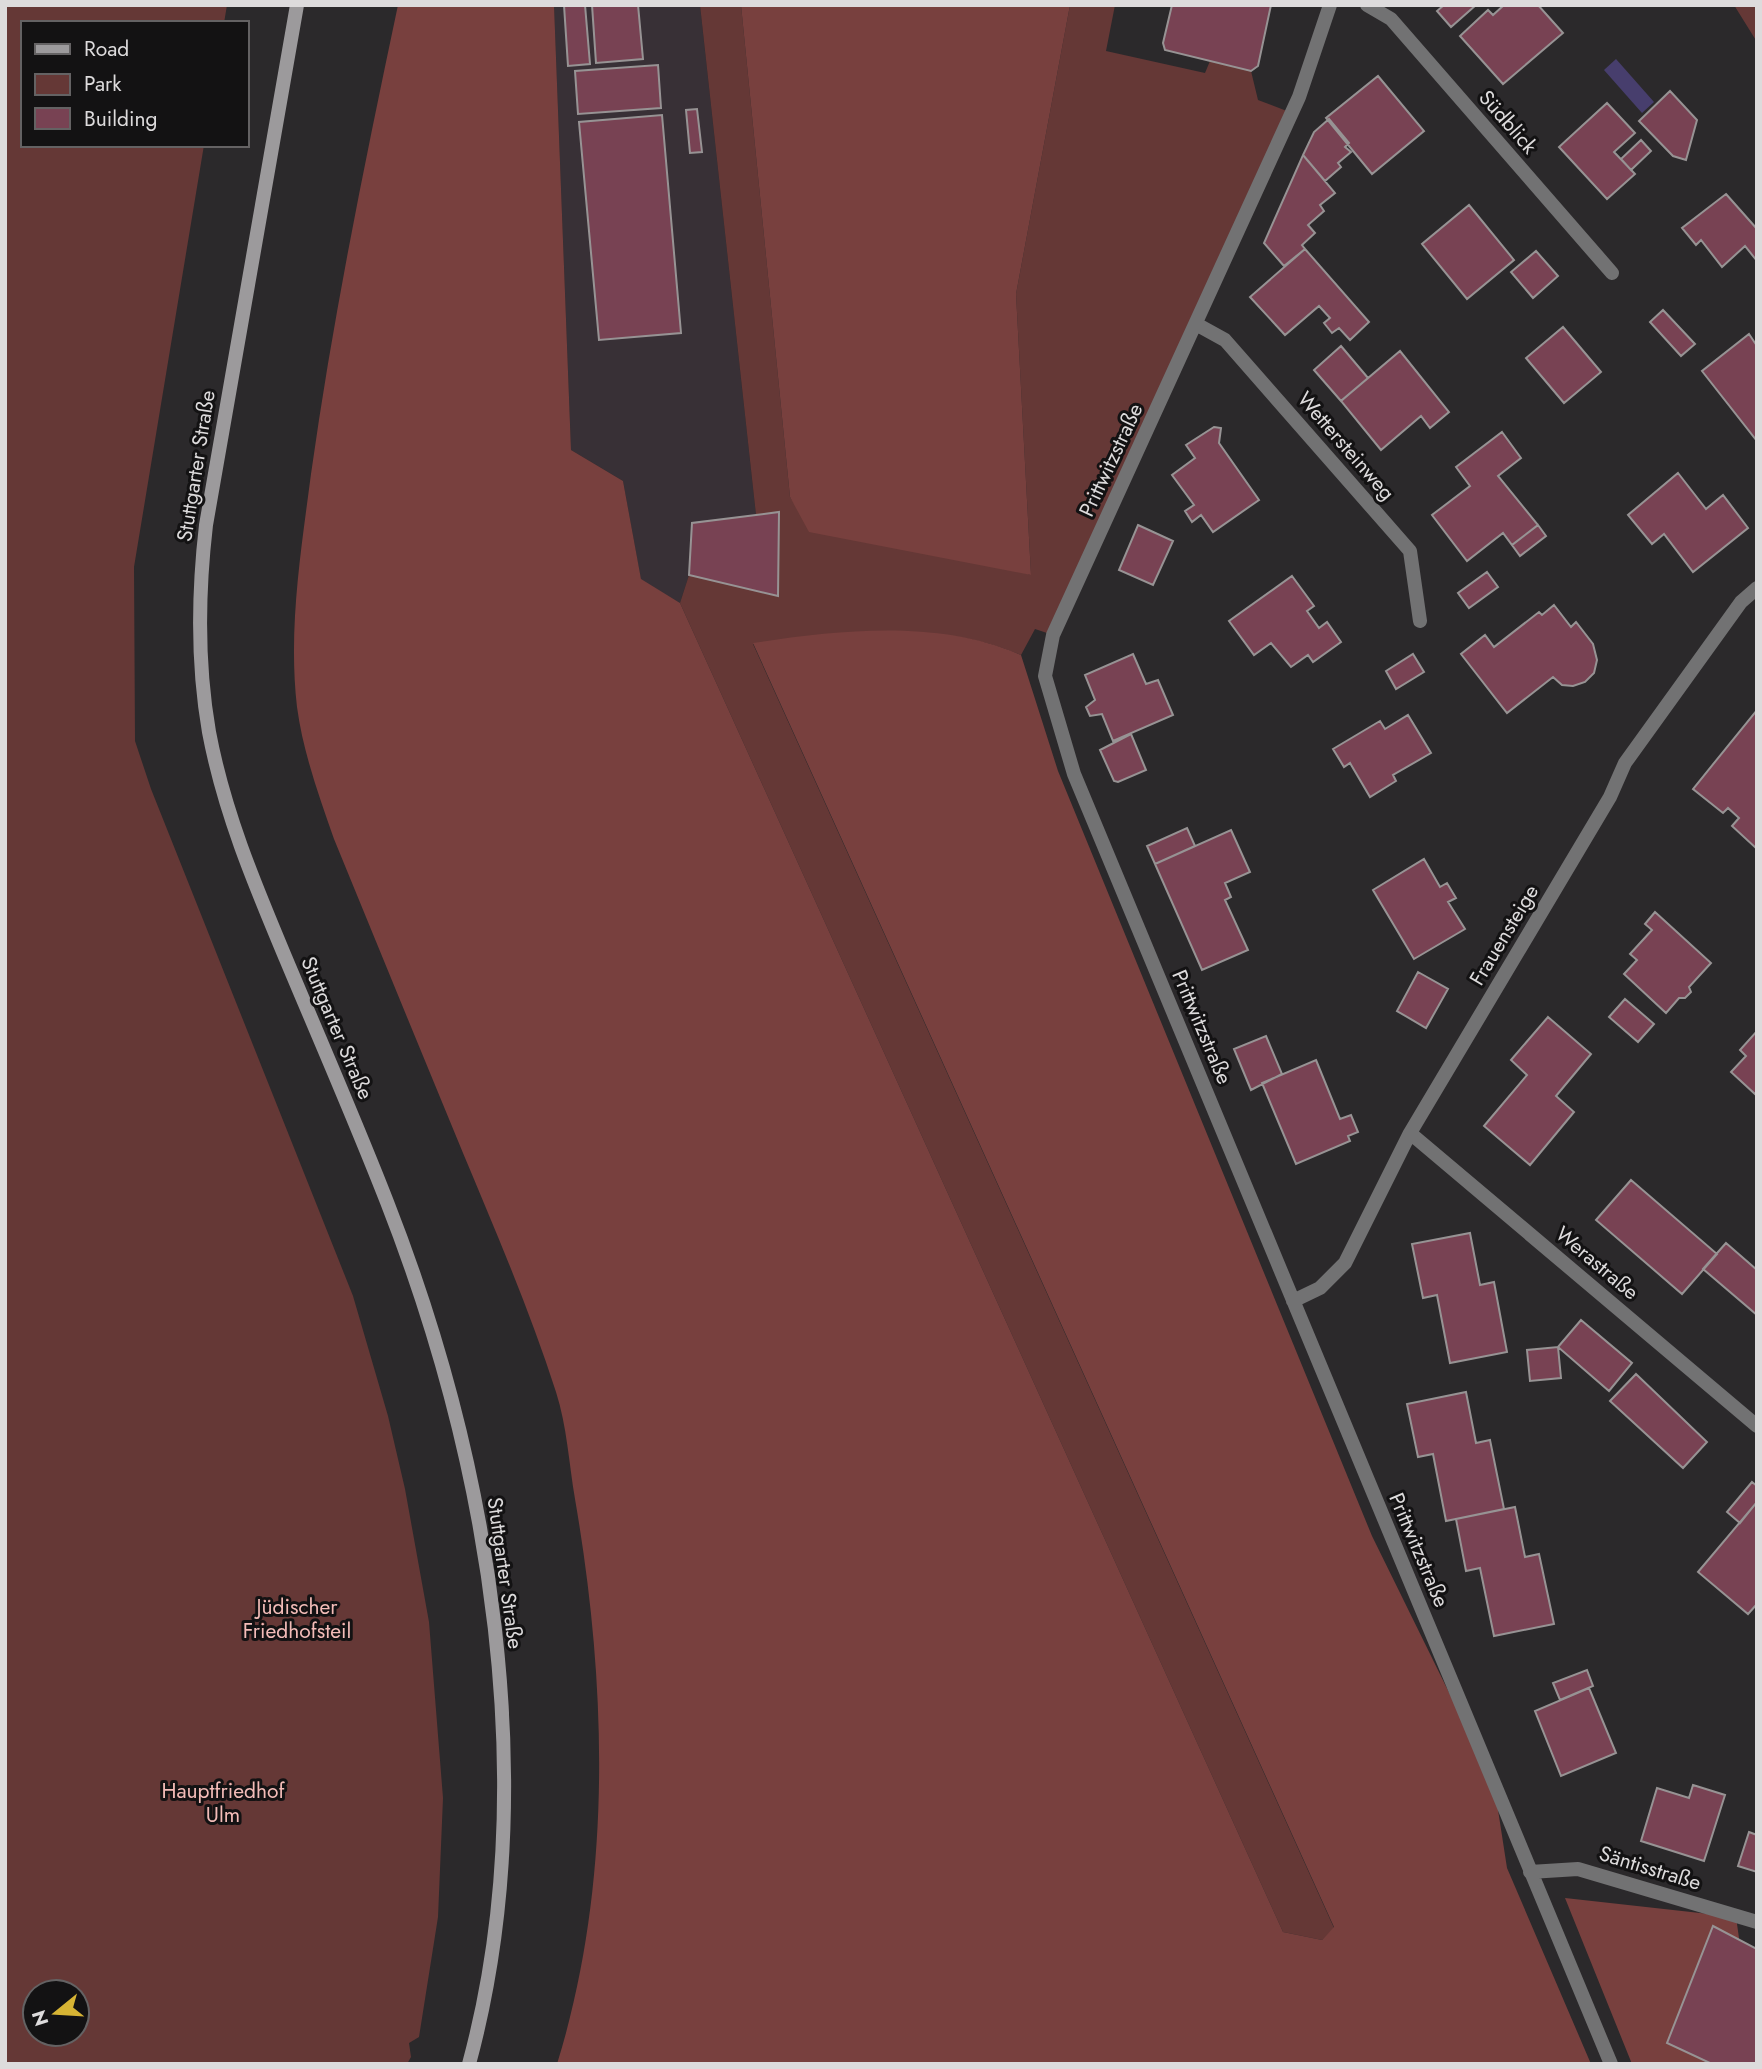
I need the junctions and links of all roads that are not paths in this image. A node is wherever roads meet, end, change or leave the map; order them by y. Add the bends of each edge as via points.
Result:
1 (298, 5) edge
2 (1330, 5) edge
3 (1367, 5) edge
4 (1612, 273) dead end
5 (1196, 324) junction
6 (1757, 588) edge
7 (1420, 621) dead end
8 (1410, 1133) junction
9 (1293, 1301) junction
10 (1757, 1426) edge
11 (1530, 1872) junction
12 (1757, 1922) edge
13 (469, 2064) edge
14 (1611, 2064) edge

1 - 13 main road, Stuttgarter Straße via 206,525 200,591 204,690 217,768 241,849 403,1245 437,1345 474,1500 494,1644 503,1800 495,1931
2 - 5 street, Prittwitzstraße via 1299,97
3 - 4 street, Südblick via 1391,19
5 - 7 street, Wettersteinweg via 1225,340 1410,551
5 - 9 street, Prittwitzstraße via 1053,635 1045,676 1074,774
6 - 8 street, Frauensteige via 1741,602 1625,763 1610,797
8 - 9 street, Frauensteige via 1345,1263 1320,1288
8 - 10 street, Werastraße
9 - 11 street, Prittwitzstraße
11 - 12 street, Säntisstraße via 1578,1869
11 - 14 street, Prittwitzstraße

